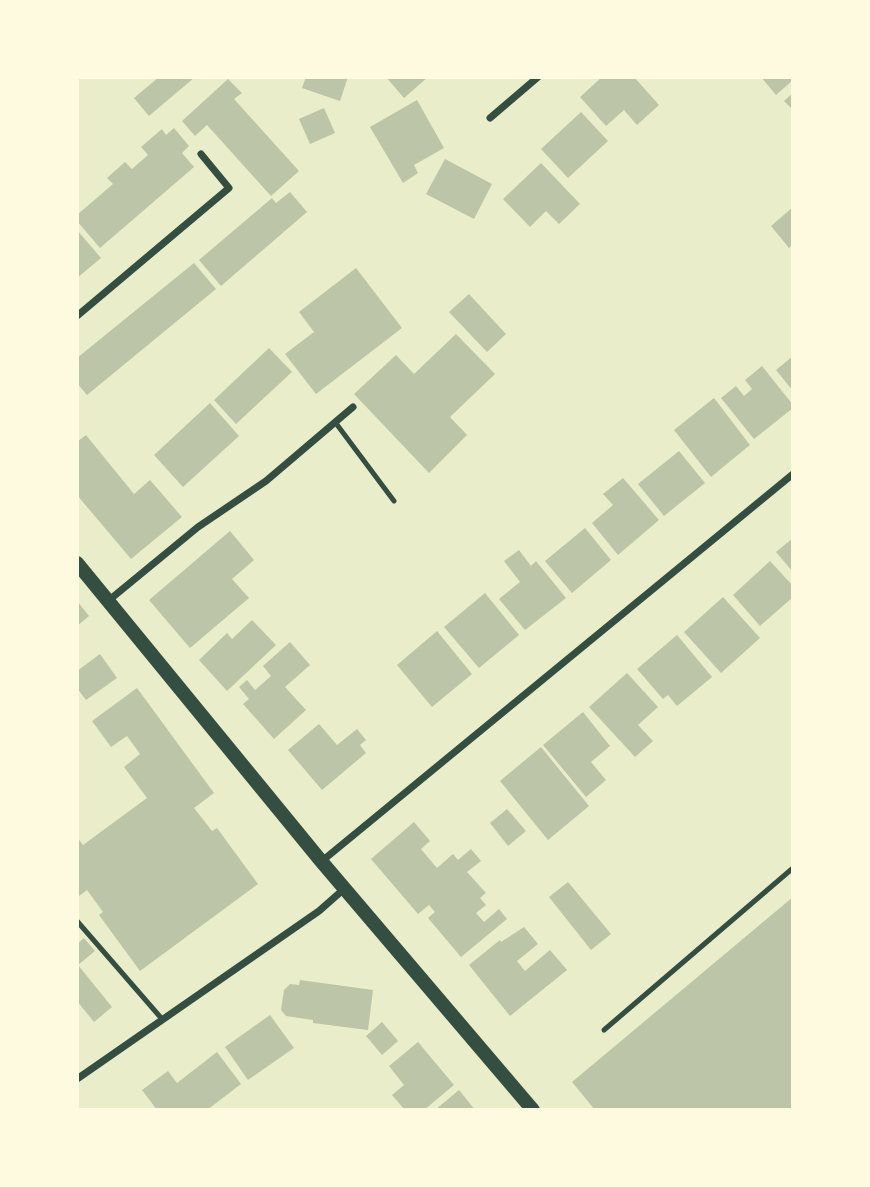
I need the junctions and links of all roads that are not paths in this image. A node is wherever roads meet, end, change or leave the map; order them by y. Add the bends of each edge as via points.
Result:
1 (538, 77) edge
2 (490, 118) dead end
3 (201, 154) dead end
4 (77, 316) edge
5 (353, 407) dead end
6 (335, 422) junction
7 (793, 474) edge
8 (394, 501) dead end
9 (77, 563) edge
10 (108, 601) junction
11 (321, 861) junction
12 (793, 868) edge
13 (345, 889) junction
14 (77, 920) edge
15 (162, 1019) junction
16 (604, 1030) dead end
17 (77, 1079) edge
18 (533, 1110) edge

1 - 2 street
3 - 4 street via 229,188
5 - 6 street
6 - 8 lane
6 - 10 street via 266,481 198,527
7 - 11 street
9 - 10 main road
10 - 11 main road
11 - 13 main road
12 - 16 lane
13 - 15 street
13 - 18 main road
14 - 15 lane
15 - 17 street

